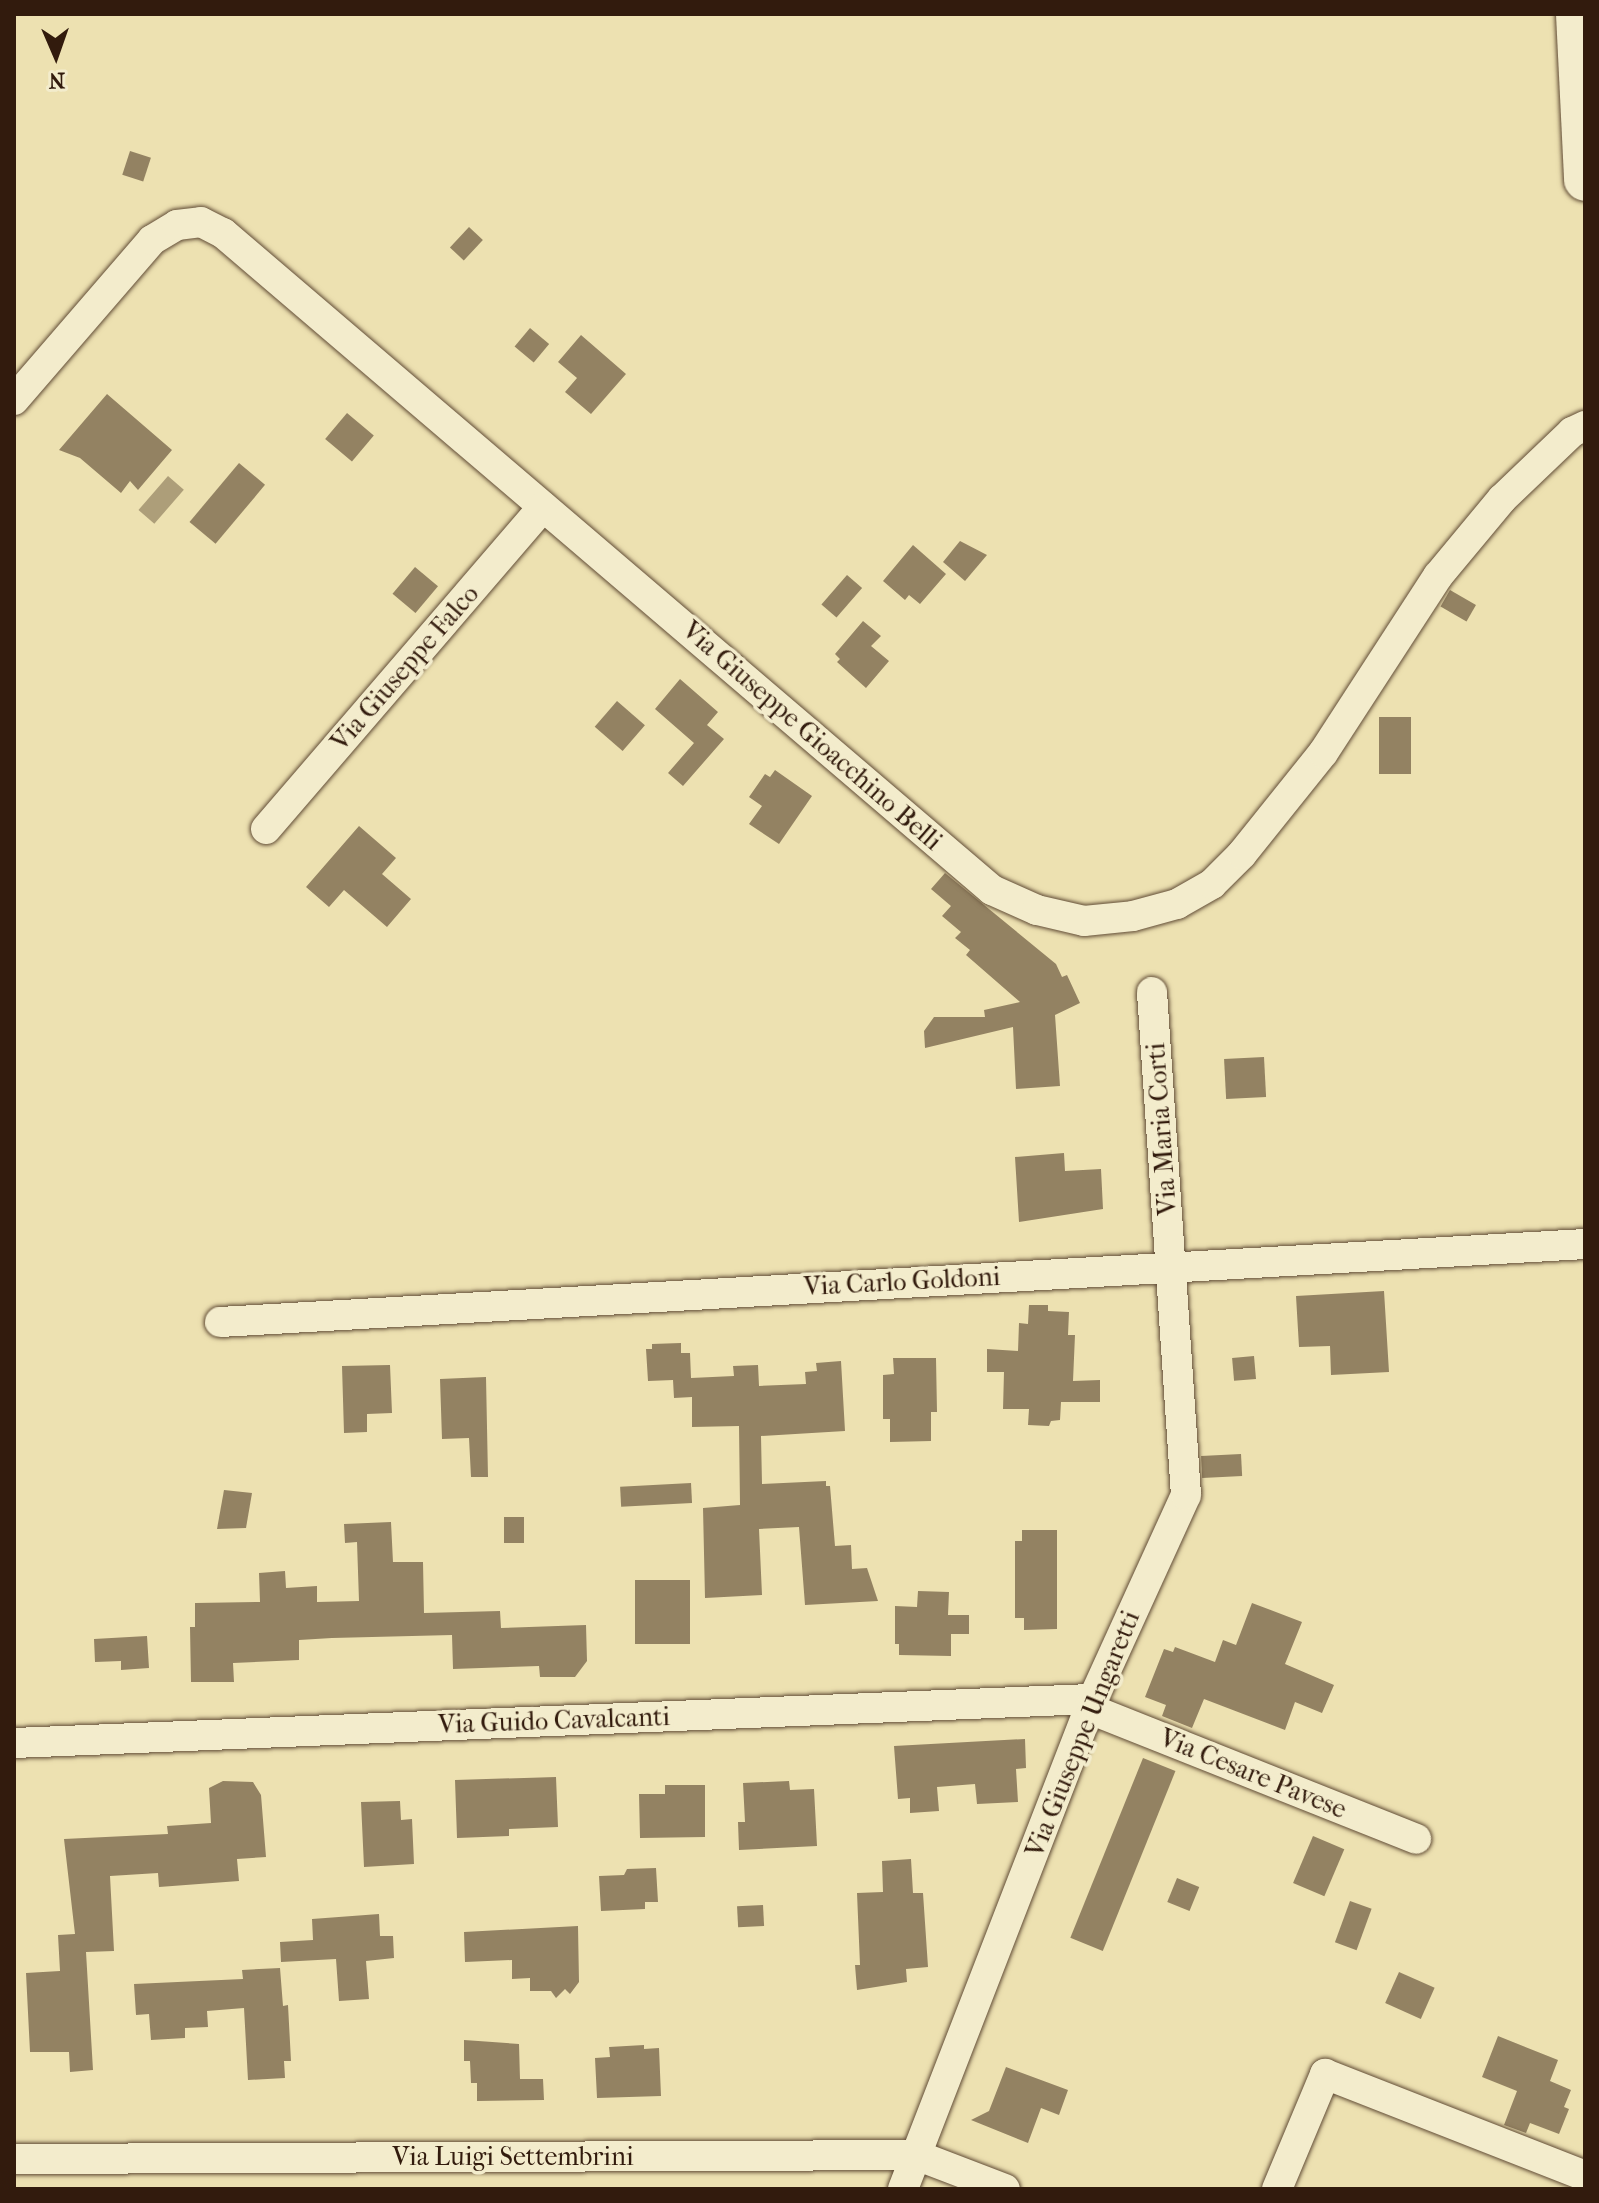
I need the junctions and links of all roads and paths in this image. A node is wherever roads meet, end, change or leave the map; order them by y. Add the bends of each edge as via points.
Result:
1 (1577, 14) edge
2 (1585, 180) edge
3 (14, 400) edge
4 (1585, 426) edge
5 (543, 507) junction
6 (266, 829) dead end
7 (1152, 992) dead end
8 (1585, 1244) edge
9 (1171, 1266) junction
10 (220, 1322) dead end
11 (1092, 1704) junction
12 (14, 1743) edge
13 (1416, 1839) dead end
14 (916, 2155) junction
15 (14, 2159) edge
16 (1585, 2176) edge
17 (903, 2189) edge
18 (1005, 2189) edge
19 (1277, 2189) edge

1 - 2 street
3 - 5 street, Via Giuseppe Gioacchino Belli via 152,240 177,225 201,222 223,233
4 - 5 street, Via Giuseppe Gioacchino Belli via 1572,432 1502,499 1438,576 1323,753 1271,822 1212,884 1177,904 1084,921 1037,910 992,890
5 - 6 street, Via Giuseppe Falco
7 - 9 street, Via Maria Corti
8 - 9 street, Via Carlo Goldoni
9 - 10 street, Via Carlo Goldoni
9 - 11 street, Via Giuseppe Ungaretti via 1186,1495
11 - 12 street, Via Guido Cavalcanti
11 - 13 street, Via Cesare Pavese
11 - 14 street, Via Giuseppe Ungaretti
14 - 15 street, Via Luigi Settembrini
14 - 17 street, Via Giuseppe Ungaretti
14 - 18 street, Via Luigi Settembrini
16 - 19 street via 1325,2074

